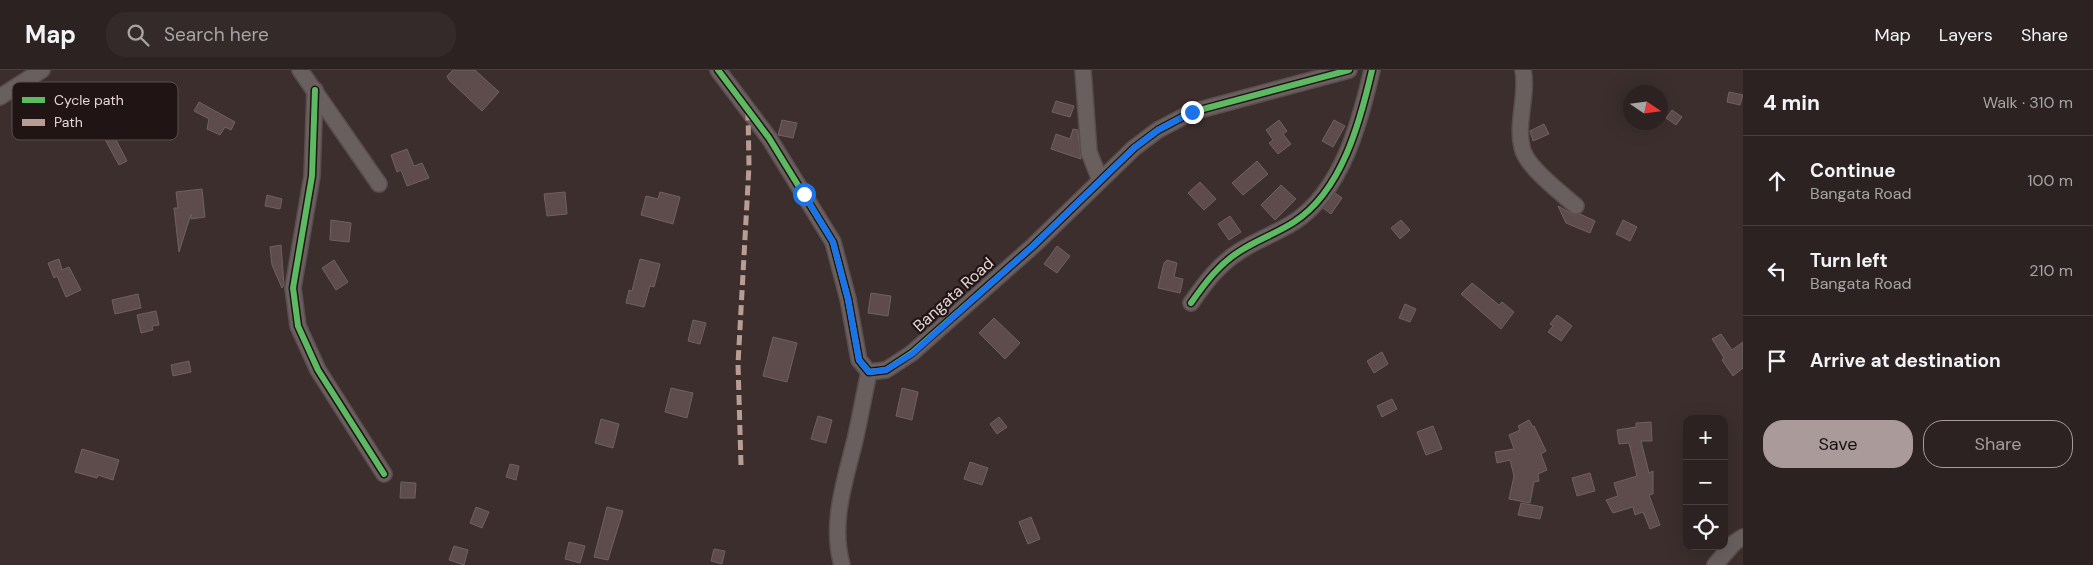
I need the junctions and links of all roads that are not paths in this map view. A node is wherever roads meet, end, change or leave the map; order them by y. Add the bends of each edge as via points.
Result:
1 (42, 70) edge
2 (300, 70) edge
3 (718, 70) edge
4 (1083, 70) edge
5 (1349, 70) edge
6 (1372, 70) edge
7 (1523, 70) edge
8 (23, 82) edge
9 (12, 89) edge
10 (315, 90) junction
11 (0, 97) edge
12 (1100, 180) junction
13 (378, 184) dead end
14 (1576, 206) dead end
15 (1191, 303) dead end
16 (869, 372) junction
17 (384, 474) dead end
18 (1743, 537) edge
19 (842, 565) edge
20 (1714, 565) edge

1 - 8 street
2 - 10 street
3 - 16 street via 769,138 833,242 859,360
4 - 12 street via 1089,152
5 - 12 street, Bangata Road via 1192,112 1158,130
6 - 15 street via 1349,150 1323,192 1295,221 1241,250 1217,269
7 - 14 street via 1522,148 1528,162
9 - 11 street
10 - 13 street
10 - 17 street via 312,176 293,288 298,326 318,370
12 - 16 street, Bangata Road via 1033,246 912,354 886,370
16 - 19 street via 840,499 837,525
18 - 20 street

